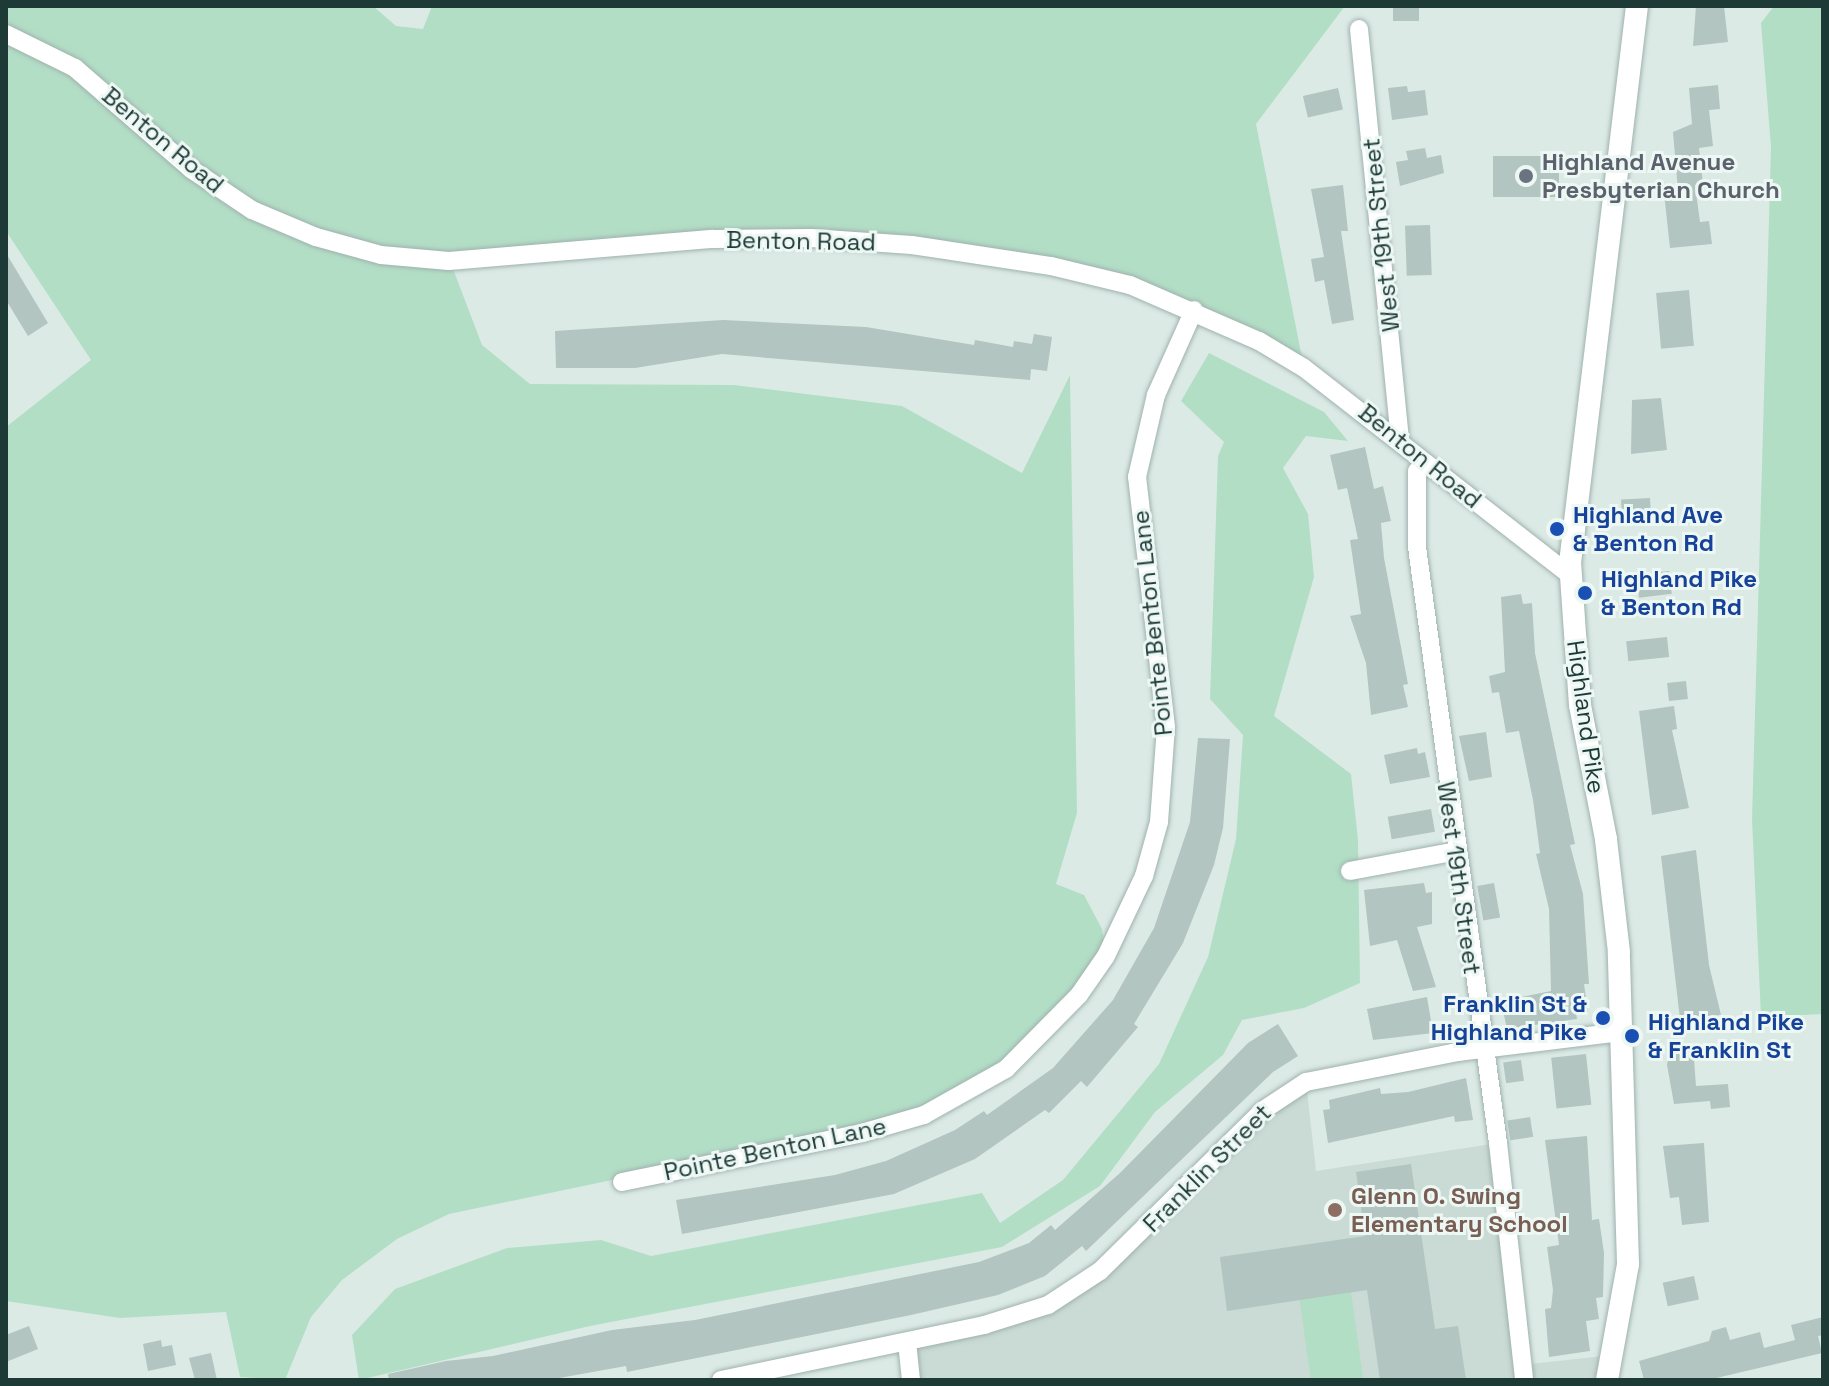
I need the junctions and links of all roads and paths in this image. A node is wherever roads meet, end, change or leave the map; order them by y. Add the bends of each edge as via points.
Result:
1 (1637, 6) edge
2 (1359, 29) dead end
3 (6, 34) edge
4 (1194, 310) junction
5 (1400, 441) junction
6 (1417, 471) dead end
7 (1570, 575) junction
8 (1457, 851) junction
9 (1350, 871) dead end
10 (1622, 1032) junction
11 (1484, 1048) junction
12 (622, 1182) dead end
13 (907, 1342) junction
14 (721, 1380) edge
15 (911, 1380) edge
16 (1524, 1380) edge
17 (1607, 1380) edge

1 - 7 street, Highland Pike via 1625,134 1592,352
2 - 5 street, West 19th Street
3 - 4 street, Benton Road via 75,68 191,169 252,210 316,237 381,255 449,261 713,239 811,238 912,245 1051,266 1130,285
4 - 5 street, Benton Road via 1304,368
4 - 12 street, Pointe Benton Lane via 1156,395 1137,477 1166,727 1159,822 1144,876 1106,956 1079,995 1006,1069 924,1115 862,1133
5 - 7 street, Benton Road
6 - 8 street, West 19th Street via 1417,547
7 - 10 street, Highland Pike via 1580,705 1616,905
8 - 9 street
8 - 11 street, West 19th Street
10 - 11 street, Franklin Street
10 - 17 street, Highland Pike via 1628,1264
11 - 13 street, Franklin Street via 1322,1078 1286,1091 1124,1249 1071,1291 1024,1315
11 - 16 street, West 19th Street
13 - 14 street, Franklin Street
13 - 15 street

